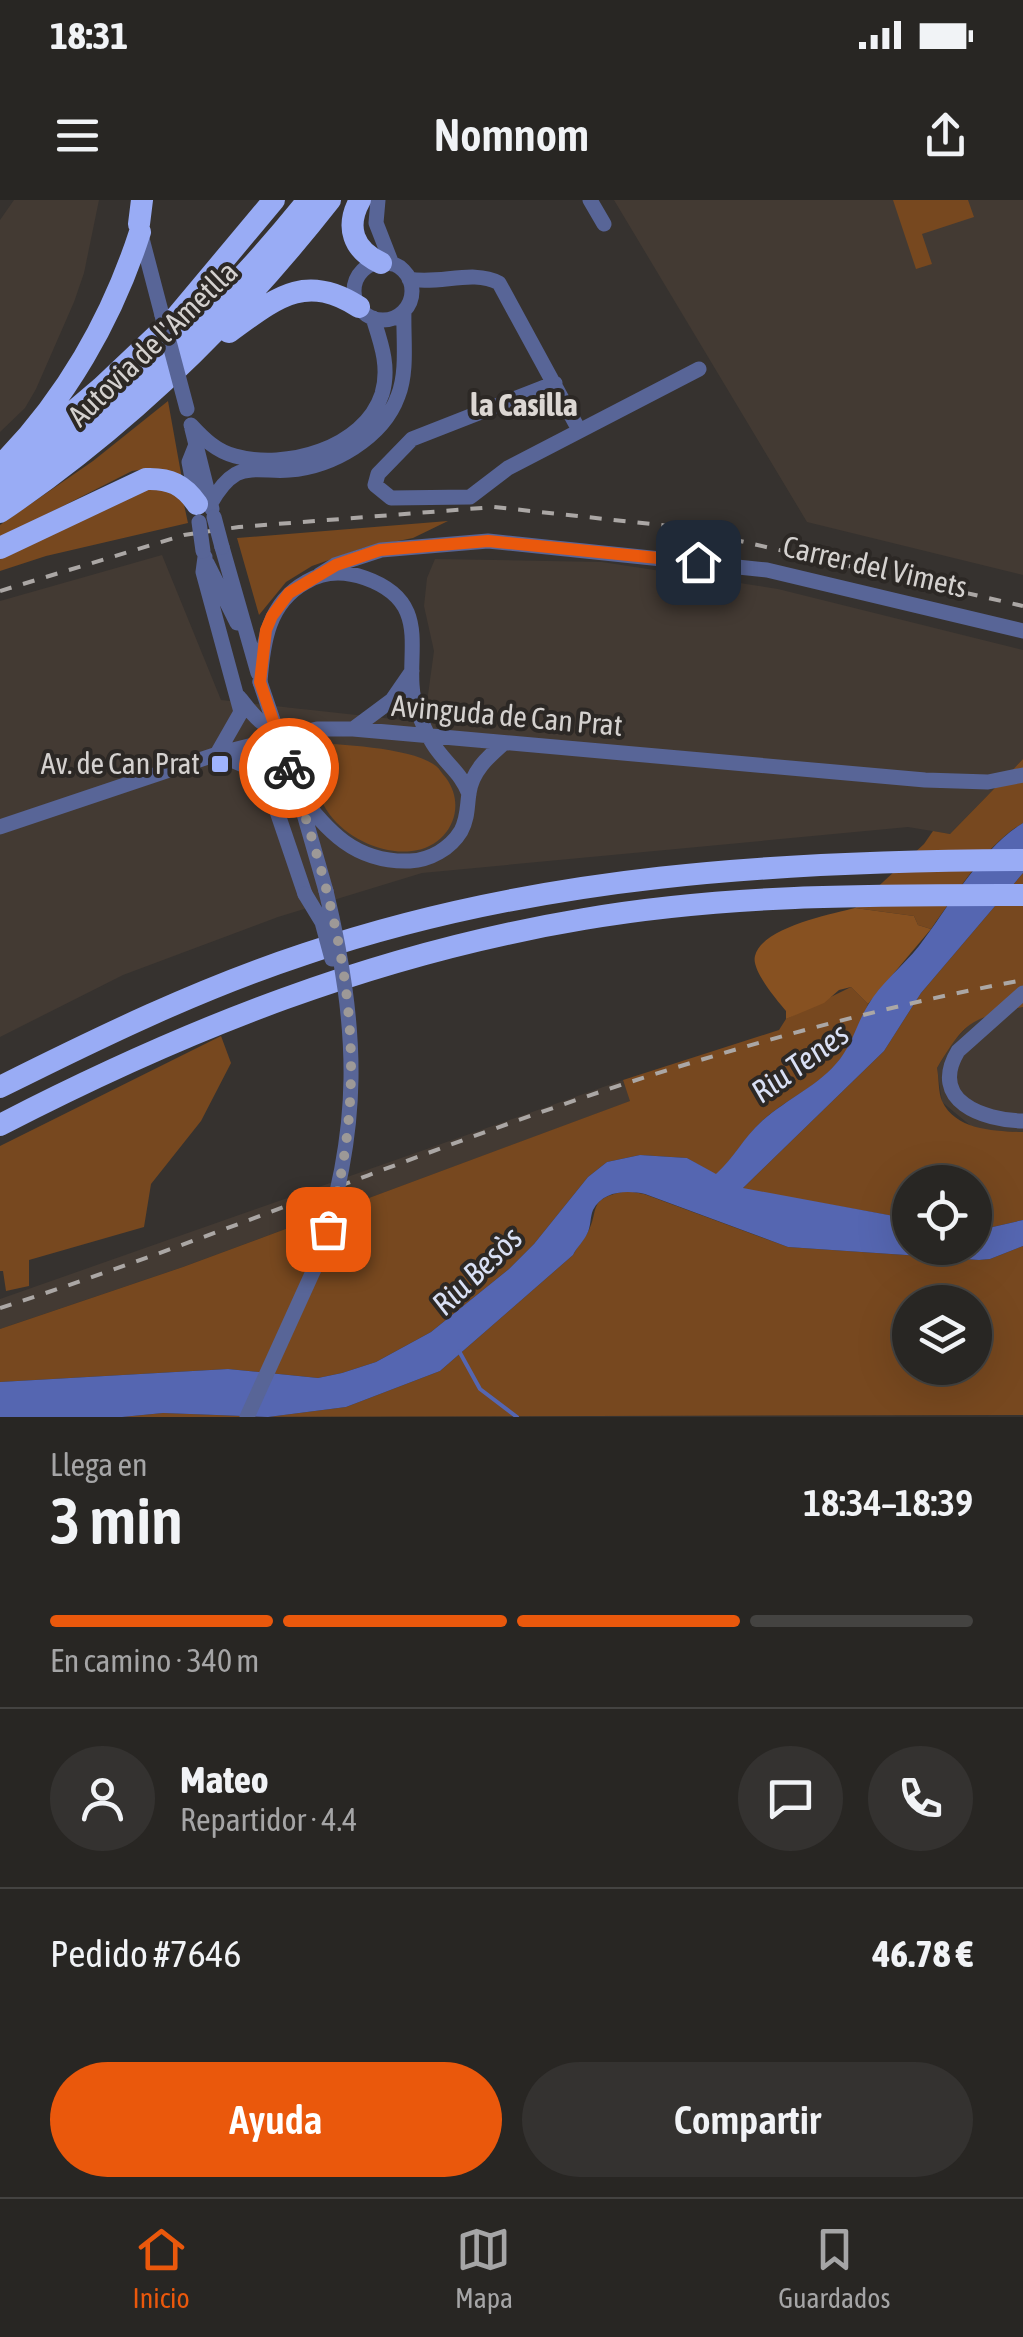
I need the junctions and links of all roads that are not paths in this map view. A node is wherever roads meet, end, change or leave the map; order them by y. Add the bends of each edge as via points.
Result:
1 (274, 200) edge
2 (308, 200) edge
3 (330, 200) edge
4 (360, 200) edge
5 (378, 200) edge
6 (590, 200) edge
7 (137, 211) edge
8 (604, 224) dead end
9 (387, 263) junction
10 (466, 278) junction
11 (409, 279) junction
12 (407, 307) junction
13 (366, 312) junction
14 (186, 363) junction
15 (699, 368) dead end
16 (555, 383) junction
17 (189, 417) junction
18 (579, 430) junction
19 (0, 468) edge
20 (0, 490) edge
21 (0, 512) edge
22 (205, 512) junction
23 (0, 548) edge
24 (204, 554) junction
25 (319, 574) junction
26 (1023, 630) edge
27 (246, 634) junction
28 (413, 667) junction
29 (260, 682) junction
30 (239, 698) junction
31 (353, 729) junction
32 (290, 734) junction
33 (430, 738) junction
34 (504, 743) junction
35 (218, 754) junction
36 (1023, 775) edge
37 (267, 782) junction
38 (297, 791) junction
39 (469, 794) junction
40 (0, 827) edge
41 (1023, 860) edge
42 (1023, 894) edge
43 (1023, 992) edge
44 (349, 1002) junction
45 (0, 1087) edge
46 (1023, 1121) edge
47 (0, 1125) edge
48 (247, 1417) edge

1 - 19 highway via 176,317 43,439
2 - 20 highway, Autovia de l'Ametlla via 157,364
3 - 14 highway, Autovia de l'Ametlla
4 - 9 highway via 352,234 362,251
5 - 9 street via 376,223
6 - 8 street
7 - 17 street, bridge
7 - 19 highway via 128,269 79,366
9 - 11 street
9 - 13 street via 368,266 356,282 354,294
10 - 11 street
10 - 12 street
10 - 16 street via 499,282
11 - 12 street
12 - 13 street via 392,318
12 - 22 street via 398,397 367,438 313,466 240,472
13 - 14 highway via 334,292 304,289 266,305
13 - 17 street via 386,364 381,396 365,422 335,444 310,454 249,458 212,445
14 - 21 highway, Autovia de l'Ametlla via 92,446
15 - 18 street
16 - 18 street
16 - 18 street via 412,439 375,485 391,498 470,498 508,468
17 - 22 street via 196,446 188,462
22 - 23 highway via 178,484 146,479
22 - 24 street, bridge
22 - 27 street, bridge
24 - 27 street
24 - 30 street via 202,572
25 - 26 street, Carrer del Vimets via 380,550 488,541 767,570
25 - 28 street via 358,576 387,589 413,631
25 - 29 street, Carrer del Vimets via 289,593 272,616
27 - 29 street
28 - 31 street via 392,700
28 - 33 street via 414,702
29 - 38 street, bridge
30 - 32 street via 259,722
30 - 35 street via 241,712
31 - 32 street, Avinguda de Can Prat
31 - 33 street, Avinguda de Can Prat
32 - 35 street, Avinguda de Can Prat
32 - 37 street
33 - 34 street, Avinguda de Can Prat
33 - 39 street
34 - 36 street, Avinguda de Can Prat via 925,780 988,782
34 - 39 street via 476,772
35 - 37 street
35 - 40 street, Avinguda de Can Prat
37 - 44 street, bridge
38 - 39 street via 346,845 392,861 421,860 443,850 466,819
38 - 44 street, bridge
41 - 45 highway via 756,866 657,876 442,915 226,982
42 - 47 highway via 680,906 443,948 288,995 172,1040
43 - 46 street via 958,1051 950,1077 958,1098 976,1113
44 - 48 street, bridge via 354,1067 338,1193 316,1266

